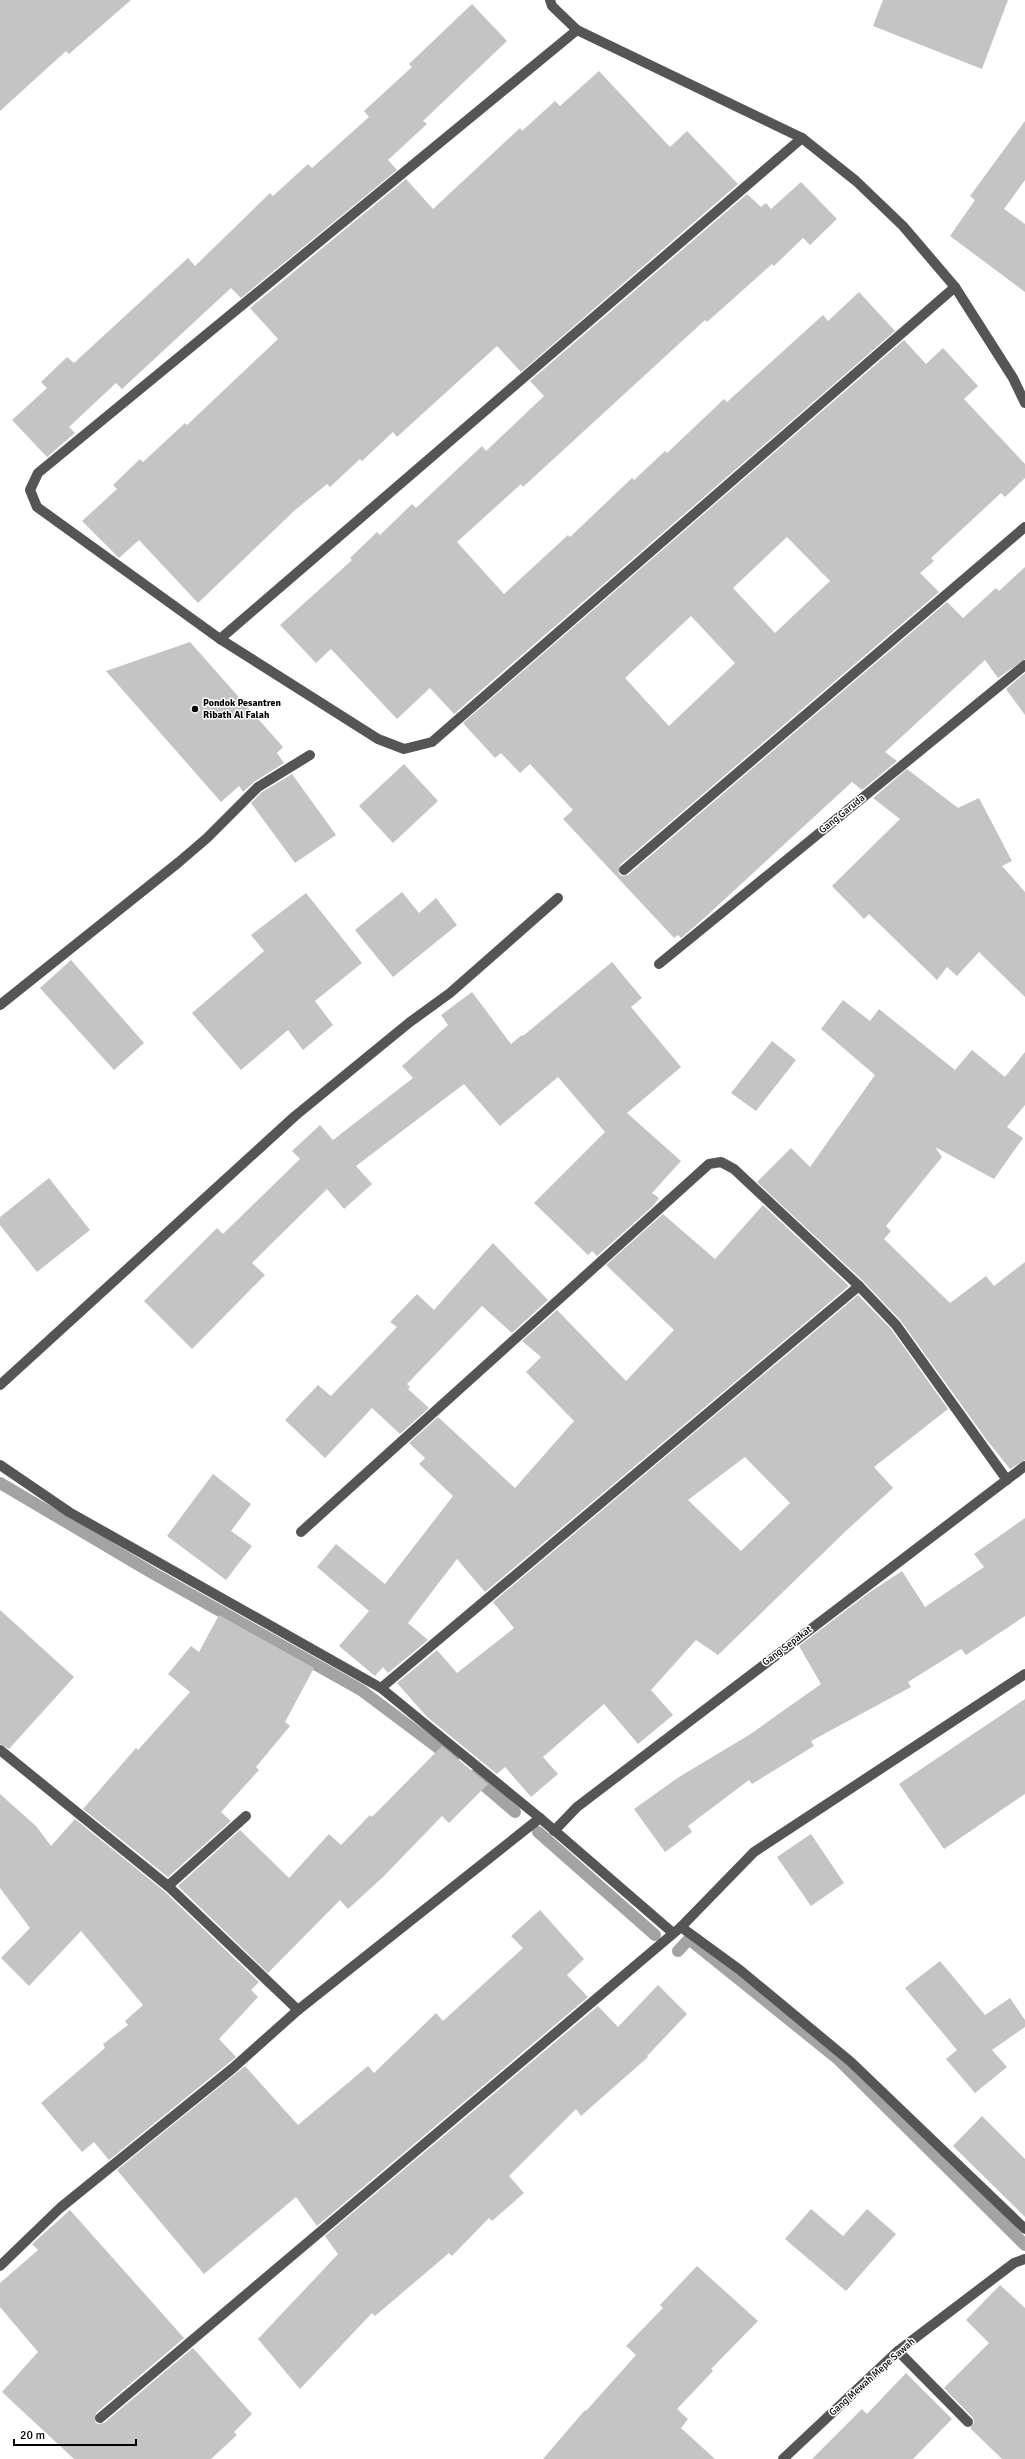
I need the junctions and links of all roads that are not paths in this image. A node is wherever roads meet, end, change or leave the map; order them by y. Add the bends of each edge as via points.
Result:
1 (550, 0) edge
2 (577, 30) junction
3 (802, 138) junction
4 (955, 287) junction
5 (1025, 402) edge
6 (1025, 527) edge
7 (220, 639) junction
8 (1025, 665) edge
9 (310, 755) dead end
10 (624, 870) dead end
11 (558, 898) dead end
12 (659, 964) dead end
13 (0, 1005) edge
14 (859, 1286) junction
15 (0, 1385) edge
16 (0, 1465) edge
17 (1025, 1466) edge
18 (1007, 1480) junction
19 (301, 1532) dead end
20 (1025, 1674) edge
21 (380, 1688) junction
22 (0, 1750) edge
23 (246, 1816) dead end
24 (540, 1818) junction
25 (554, 1832) junction
26 (168, 1886) junction
27 (677, 1930) junction
28 (298, 2010) junction
29 (1025, 2228) edge
30 (1025, 2258) edge
31 (0, 2266) edge
32 (898, 2351) junction
33 (100, 2418) dead end
34 (968, 2422) dead end
35 (783, 2459) edge

1 - 2 street via 552,6
2 - 3 street
2 - 7 street via 38,473 30,490 37,507
3 - 4 street via 856,181 903,226
3 - 7 street
4 - 5 street via 1013,378
4 - 7 street via 432,742 404,749 378,739
6 - 10 street
8 - 12 street, Gang Garuda
9 - 13 street via 258,787 180,862
11 - 15 street via 450,994 410,1022 295,1116
14 - 18 street via 896,1325
14 - 19 street via 734,1169 721,1162 709,1164
14 - 21 street
16 - 21 street via 69,1512 116,1540
17 - 18 street, Gang Sepakat
18 - 25 street, Gang Sepakat via 576,1807
20 - 27 street via 754,1852
21 - 24 street
22 - 26 street
23 - 26 street
24 - 25 street
24 - 28 street
25 - 27 street
26 - 28 street
27 - 29 street via 740,1970 851,2062
27 - 33 street
28 - 31 street via 232,2068 60,2208
30 - 32 street, Gang Mewah Mepe Sawah via 1014,2262
32 - 34 street
32 - 35 street, Gang Mewah Mepe Sawah

